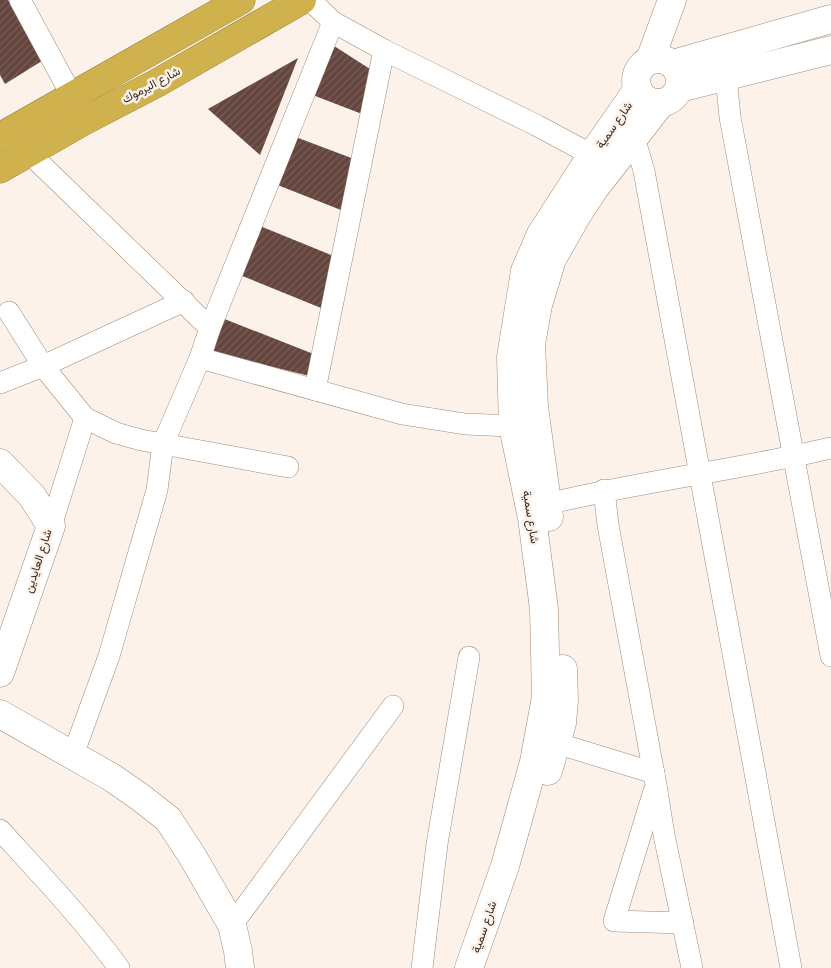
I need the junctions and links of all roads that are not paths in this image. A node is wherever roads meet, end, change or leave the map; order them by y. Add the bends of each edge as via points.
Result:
1 (20, 0) edge
2 (240, 0) edge
3 (302, 0) edge
4 (310, 0) edge
5 (672, 0) edge
6 (831, 19) edge
7 (333, 22) junction
8 (384, 50) junction
9 (831, 50) edge
10 (726, 77) junction
11 (660, 81) junction
12 (72, 96) junction
13 (2, 130) edge
14 (634, 137) junction
15 (28, 152) junction
16 (592, 155) junction
17 (0, 168) edge
18 (184, 302) junction
19 (9, 312) dead end
20 (210, 328) junction
21 (200, 358) junction
22 (43, 366) junction
23 (0, 383) edge
24 (315, 390) junction
25 (85, 418) junction
26 (513, 426) junction
27 (163, 444) junction
28 (831, 448) edge
29 (793, 456) junction
30 (0, 463) edge
31 (288, 467) dead end
32 (700, 474) junction
33 (604, 490) junction
34 (547, 504) junction
35 (51, 526) junction
36 (831, 656) edge
37 (469, 658) dead end
38 (0, 673) edge
39 (393, 706) dead end
40 (0, 714) edge
41 (556, 743) junction
42 (73, 755) junction
43 (655, 779) junction
44 (0, 830) edge
45 (683, 923) junction
46 (232, 925) junction
47 (120, 968) edge
48 (240, 968) edge
49 (422, 968) edge
50 (469, 968) edge
51 (484, 968) edge
52 (692, 968) edge
53 (791, 968) edge

1 - 12 street
2 - 12 highway
3 - 15 highway, شارع اليرموك
4 - 7 street
5 - 11 street
6 - 11 street
7 - 8 street
7 - 20 street
8 - 16 street
8 - 24 street
9 - 10 street
10 - 11 street
10 - 29 street via 730,117
11 - 14 street, شارع سمية
11 - 16 street, شارع سمية
12 - 13 highway
14 - 32 street via 644,171
14 - 34 street, شارع سمية via 594,190 552,258 538,305 531,353 534,407
15 - 17 highway, شارع اليرموك
15 - 18 street
16 - 26 street, شارع سمية via 541,234 525,271 512,357
18 - 20 street
18 - 22 street
19 - 22 street
20 - 21 street
21 - 24 street
21 - 27 street
22 - 23 street
22 - 25 street
24 - 26 street via 402,414 465,424
25 - 27 street via 116,433
25 - 35 street
26 - 50 street, شارع سمية via 532,518 544,609 546,697 532,772 505,866
27 - 31 street
27 - 42 street via 156,490 114,637
28 - 29 street
29 - 32 street
29 - 36 street
30 - 35 street, شارع العايدين via 32,496
32 - 33 street
32 - 53 street
33 - 34 street
33 - 43 street
34 - 41 street, شارع سمية via 561,621 564,700
35 - 38 street, شارع العايدين
37 - 49 street via 437,844
39 - 46 street
40 - 42 street
41 - 43 street
41 - 51 street, شارع سمية via 514,886
42 - 46 street via 140,797 168,820
43 - 45 street
43 - 45 street via 614,921
44 - 47 street via 67,903
45 - 52 street
46 - 48 street

